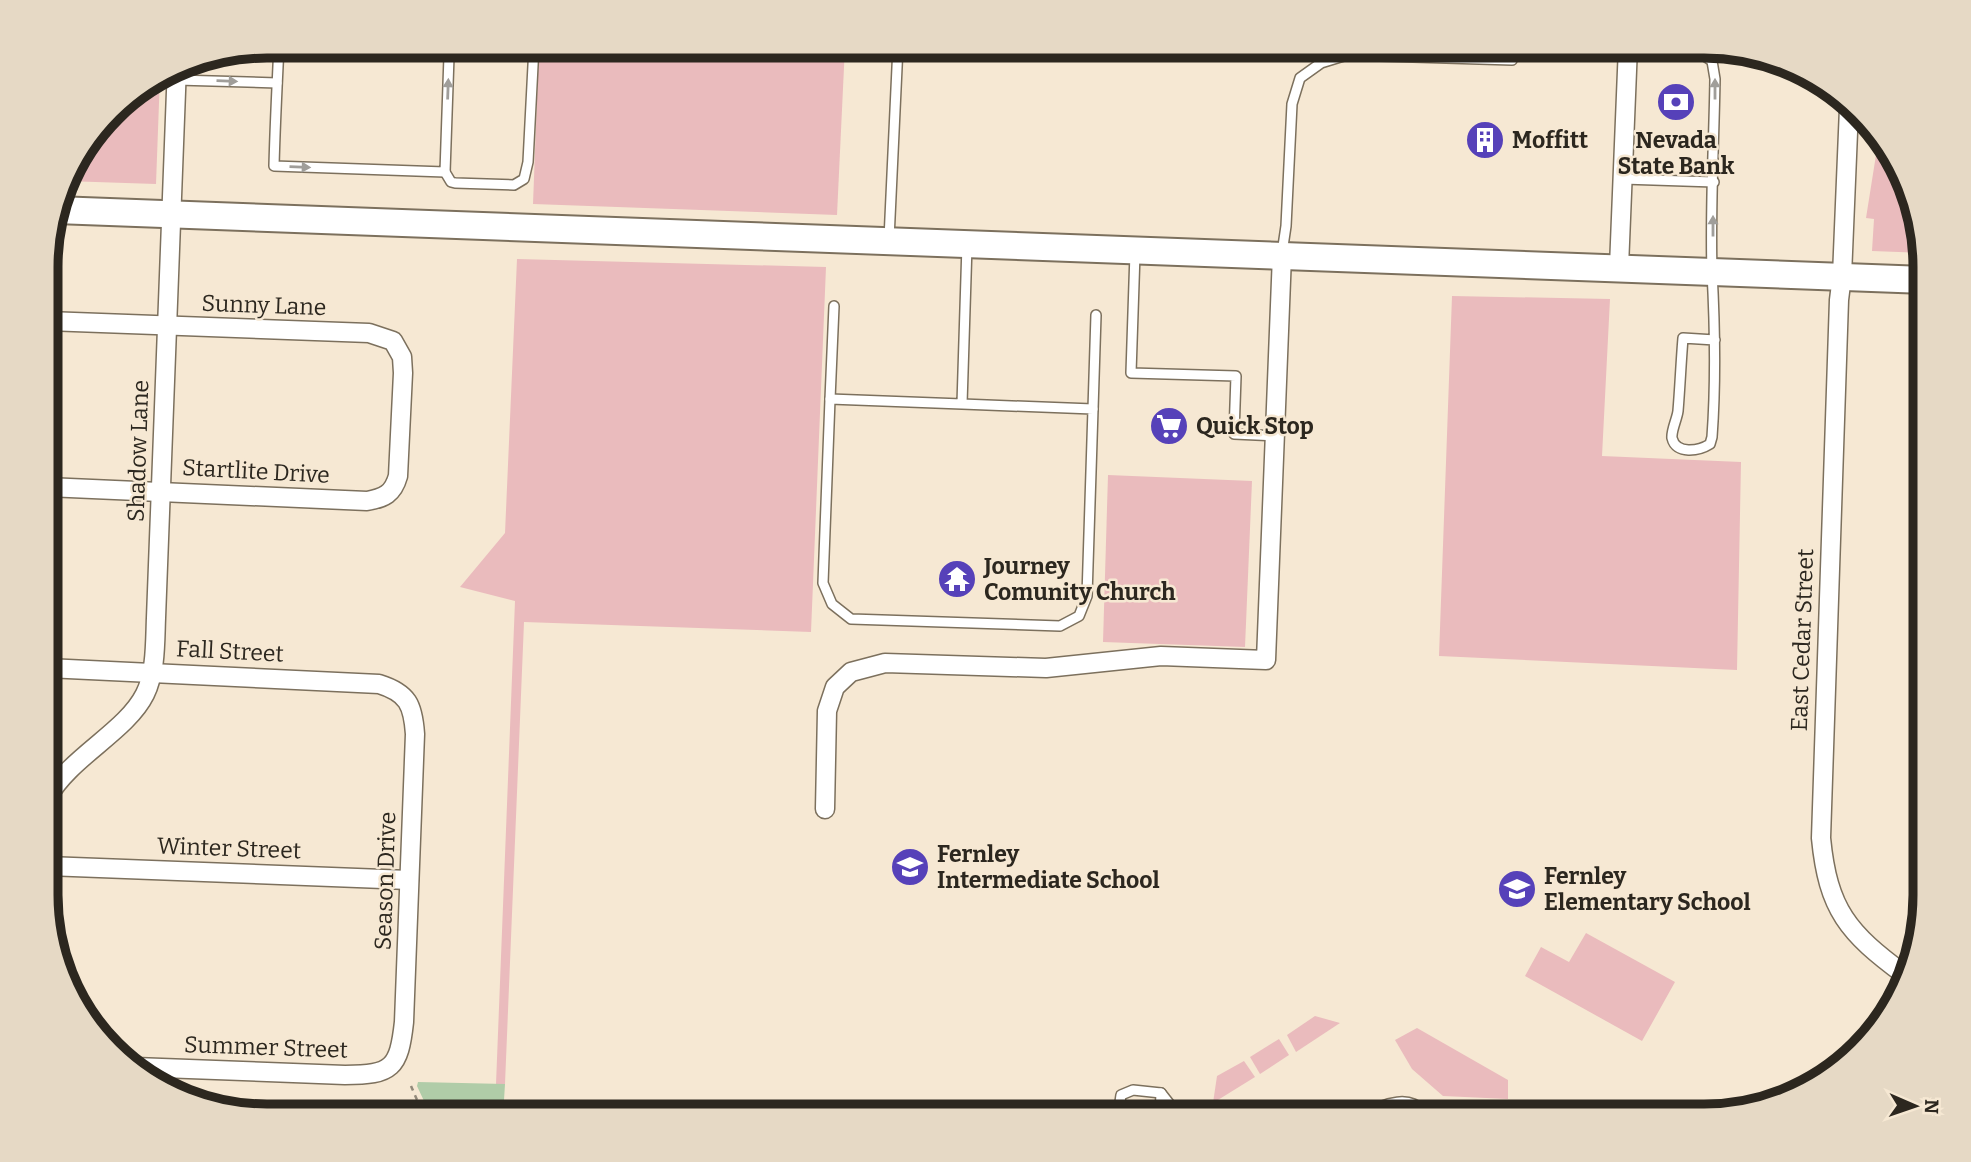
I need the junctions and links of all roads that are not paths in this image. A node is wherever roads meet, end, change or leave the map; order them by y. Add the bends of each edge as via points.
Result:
1 (278, 58) edge
2 (449, 58) edge
3 (533, 58) edge
4 (897, 58) edge
5 (1337, 58) edge
6 (1447, 58) edge
7 (1513, 58) edge
8 (1628, 58) edge
9 (1709, 58) edge
10 (187, 74) edge
11 (177, 79) edge
12 (277, 83) junction
13 (1849, 117) edge
14 (445, 172) junction
15 (1623, 179) junction
16 (1714, 182) junction
17 (66, 210) edge
18 (173, 215) junction
19 (889, 241) junction
20 (967, 244) junction
21 (1135, 250) junction
22 (1282, 255) junction
23 (1619, 267) junction
24 (1712, 271) junction
25 (1842, 276) junction
26 (1913, 279) edge
27 (834, 306) dead end
28 (1096, 315) dead end
29 (58, 321) edge
30 (168, 326) junction
31 (1715, 340) junction
32 (830, 399) junction
33 (962, 404) junction
34 (1093, 409) junction
35 (401, 424) joint
36 (1275, 436) junction
37 (58, 487) edge
38 (161, 491) junction
39 (58, 668) edge
40 (151, 672) junction
41 (407, 699) joint
42 (58, 781) edge
43 (825, 809) dead end
44 (58, 866) edge
45 (409, 880) junction
46 (1899, 970) edge
47 (393, 1065) joint
48 (150, 1068) edge
49 (1161, 1093) junction
50 (1119, 1104) edge
51 (1161, 1104) edge
52 (1170, 1104) edge
53 (1390, 1104) edge
54 (1416, 1104) edge

1 - 12 lane
14 -> 2 lane
3 - 14 lane via 524,179 514,185 455,183
4 - 19 lane
5 - 22 lane via 1300,78 1292,104
6 - 7 lane
8 - 15 street
16 -> 9 lane via 1716,79
10 -> 12 lane
11 - 18 street, Shadow Lane
12 -> 14 lane via 274,166
13 - 25 street, East Cedar Street
15 - 16 lane
15 - 23 street
24 -> 16 lane
17 - 18 main road
18 - 19 main road
18 - 30 street, Shadow Lane
19 - 20 main road
20 - 21 main road
20 - 33 lane
21 - 22 main road
21 - 36 lane via 1131,373 1236,376 1234,435
22 - 23 main road
22 - 36 street
23 - 24 main road
24 - 25 main road
24 - 31 lane
25 - 26 main road
25 - 46 street, East Cedar Street via 1821,838 1824,869 1842,918
27 - 32 lane
28 - 34 lane
29 - 30 street, Sunny Lane
30 - 35 street, Sunny Lane via 383,336 393,341 402,357
30 - 38 street, Shadow Lane
31 - 31 lane via 1712,437 1704,448 1687,450 1672,440 1683,338
32 - 33 lane
32 - 34 lane via 823,583 832,604 851,619 1060,626 1079,616 1087,596
33 - 34 lane
35 - 38 street, Startlite Drive via 395,486 380,499
36 - 43 street via 1266,660 1161,656 1046,668 885,663 851,672 835,687 827,711
37 - 38 street, Startlite Drive
38 - 40 street, Shadow Lane
39 - 40 street, Fall Street
40 - 41 street, Fall Street via 358,681 396,689
40 - 42 street, Shadow Lane via 141,701
41 - 45 street, Season Drive via 415,734
44 - 45 street, Winter Street
45 - 47 street, Season Drive via 404,1022
47 - 48 street, Summer Street via 356,1075
49 - 50 lane via 1125,1092
49 - 51 lane
49 - 52 lane
53 - 54 lane

